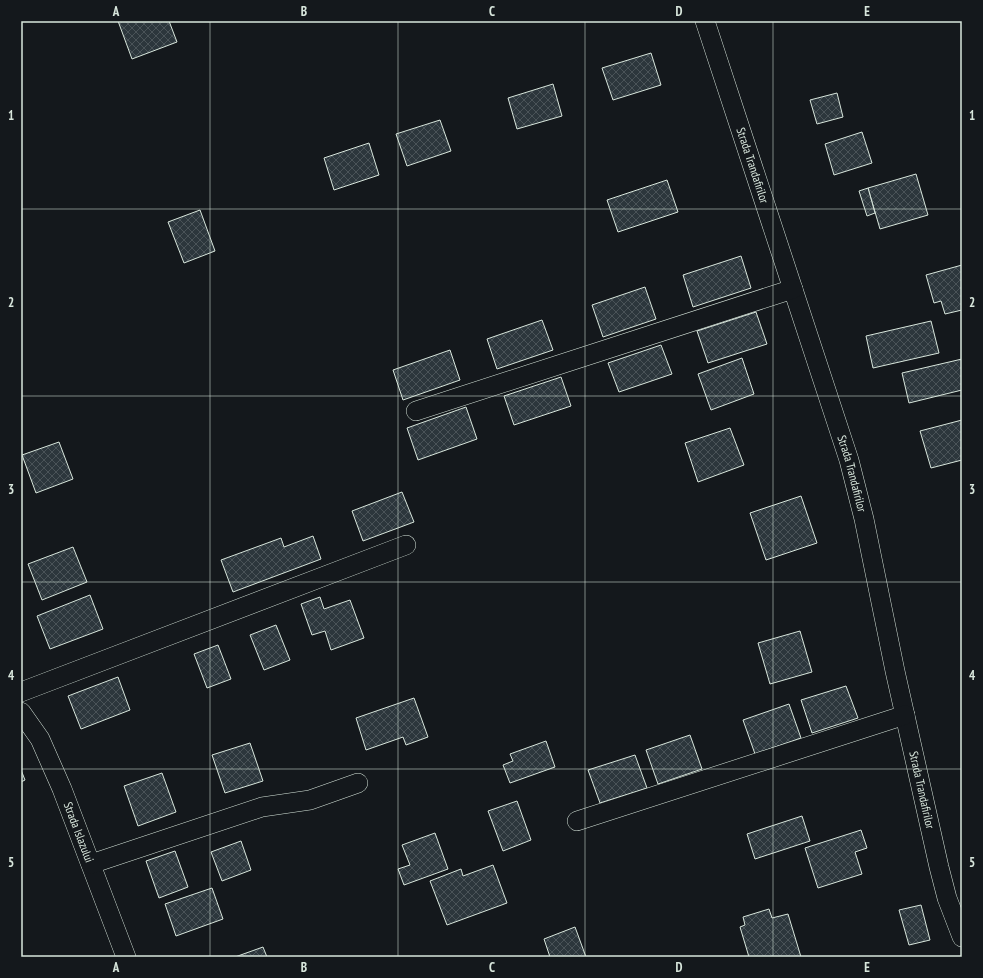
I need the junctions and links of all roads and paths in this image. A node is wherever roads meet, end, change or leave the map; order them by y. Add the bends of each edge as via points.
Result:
1 (705, 21) edge
2 (793, 289) junction
3 (416, 411) dead end
4 (406, 545) dead end
5 (21, 692) edge
6 (21, 712) edge
7 (905, 715) junction
8 (358, 783) dead end
9 (577, 821) dead end
10 (91, 864) junction
11 (962, 937) edge
12 (126, 957) edge

1 - 2 street, Strada Trandafirilor
2 - 3 street
2 - 7 street, Strada Trandafirilor via 849,460
4 - 5 street
6 - 10 street, Strada Islazului via 40,739
7 - 9 street
7 - 11 street, Strada Trandafirilor via 939,867 947,898
8 - 10 street via 310,800 262,807
10 - 12 street, Strada Islazului

